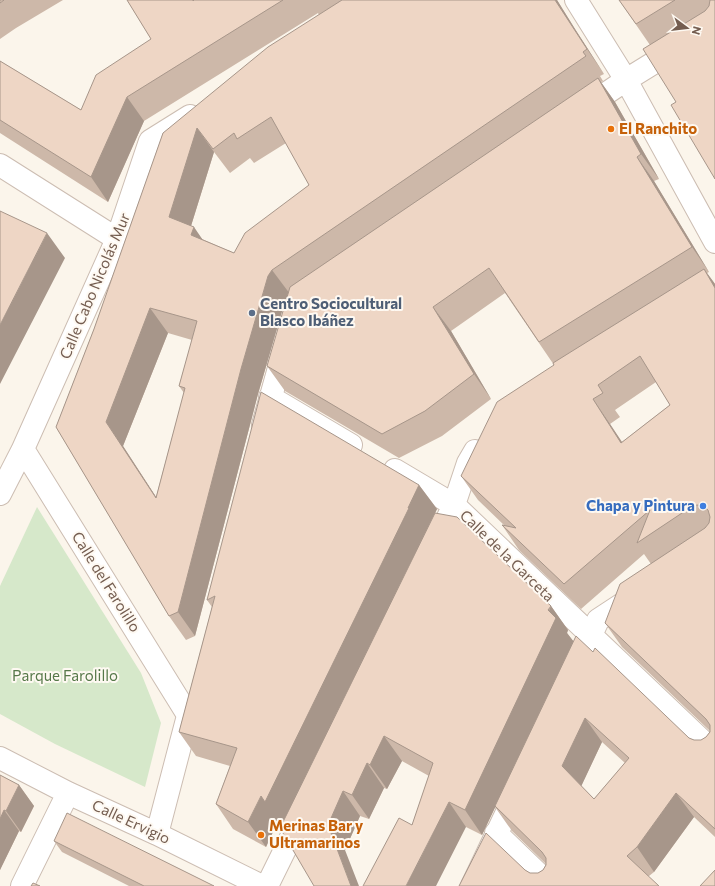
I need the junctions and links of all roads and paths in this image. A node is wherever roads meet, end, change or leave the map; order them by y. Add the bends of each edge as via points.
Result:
1 (576, 0) edge
2 (715, 25) edge
3 (626, 80) junction
4 (210, 104) edge
5 (570, 118) edge
6 (0, 165) edge
7 (118, 239) junction
8 (715, 242) edge
9 (289, 332) edge
10 (270, 397) junction
11 (486, 432) edge
12 (259, 443) edge
13 (23, 449) junction
14 (0, 493) edge
15 (454, 505) junction
16 (426, 562) edge
17 (650, 586) edge
18 (591, 636) junction
19 (578, 664) edge
20 (194, 693) edge
21 (188, 715) junction
22 (715, 753) edge
23 (0, 758) edge
24 (524, 777) edge
25 (68, 793) junction
26 (311, 797) edge
27 (496, 833) junction
28 (158, 834) junction
29 (22, 886) edge
30 (262, 886) edge
31 (267, 886) edge
32 (472, 886) edge
33 (551, 886) edge

1 - 3 street
2 - 3 street
3 - 5 street
3 - 8 street
4 - 7 street, Calle Cabo Nicolás Mur via 150,141
6 - 7 street
7 - 13 street, Calle Cabo Nicolás Mur
9 - 10 street
10 - 12 street
10 - 15 street, Calle de la Garceta
11 - 15 street via 468,463
13 - 14 street, Calle Cabo Nicolás Mur
13 - 21 street, Calle del Farolillo
15 - 16 street
15 - 18 street, Calle de la Garceta
17 - 18 street via 598,620
18 - 19 street
18 - 22 street, Calle de la Garceta
20 - 21 street
21 - 28 street
23 - 25 street, Calle Ervigio
24 - 27 street
25 - 28 street, Calle Ervigio
25 - 29 street
26 - 31 street
27 - 32 street
27 - 33 street
28 - 30 street, Calle Ervigio

